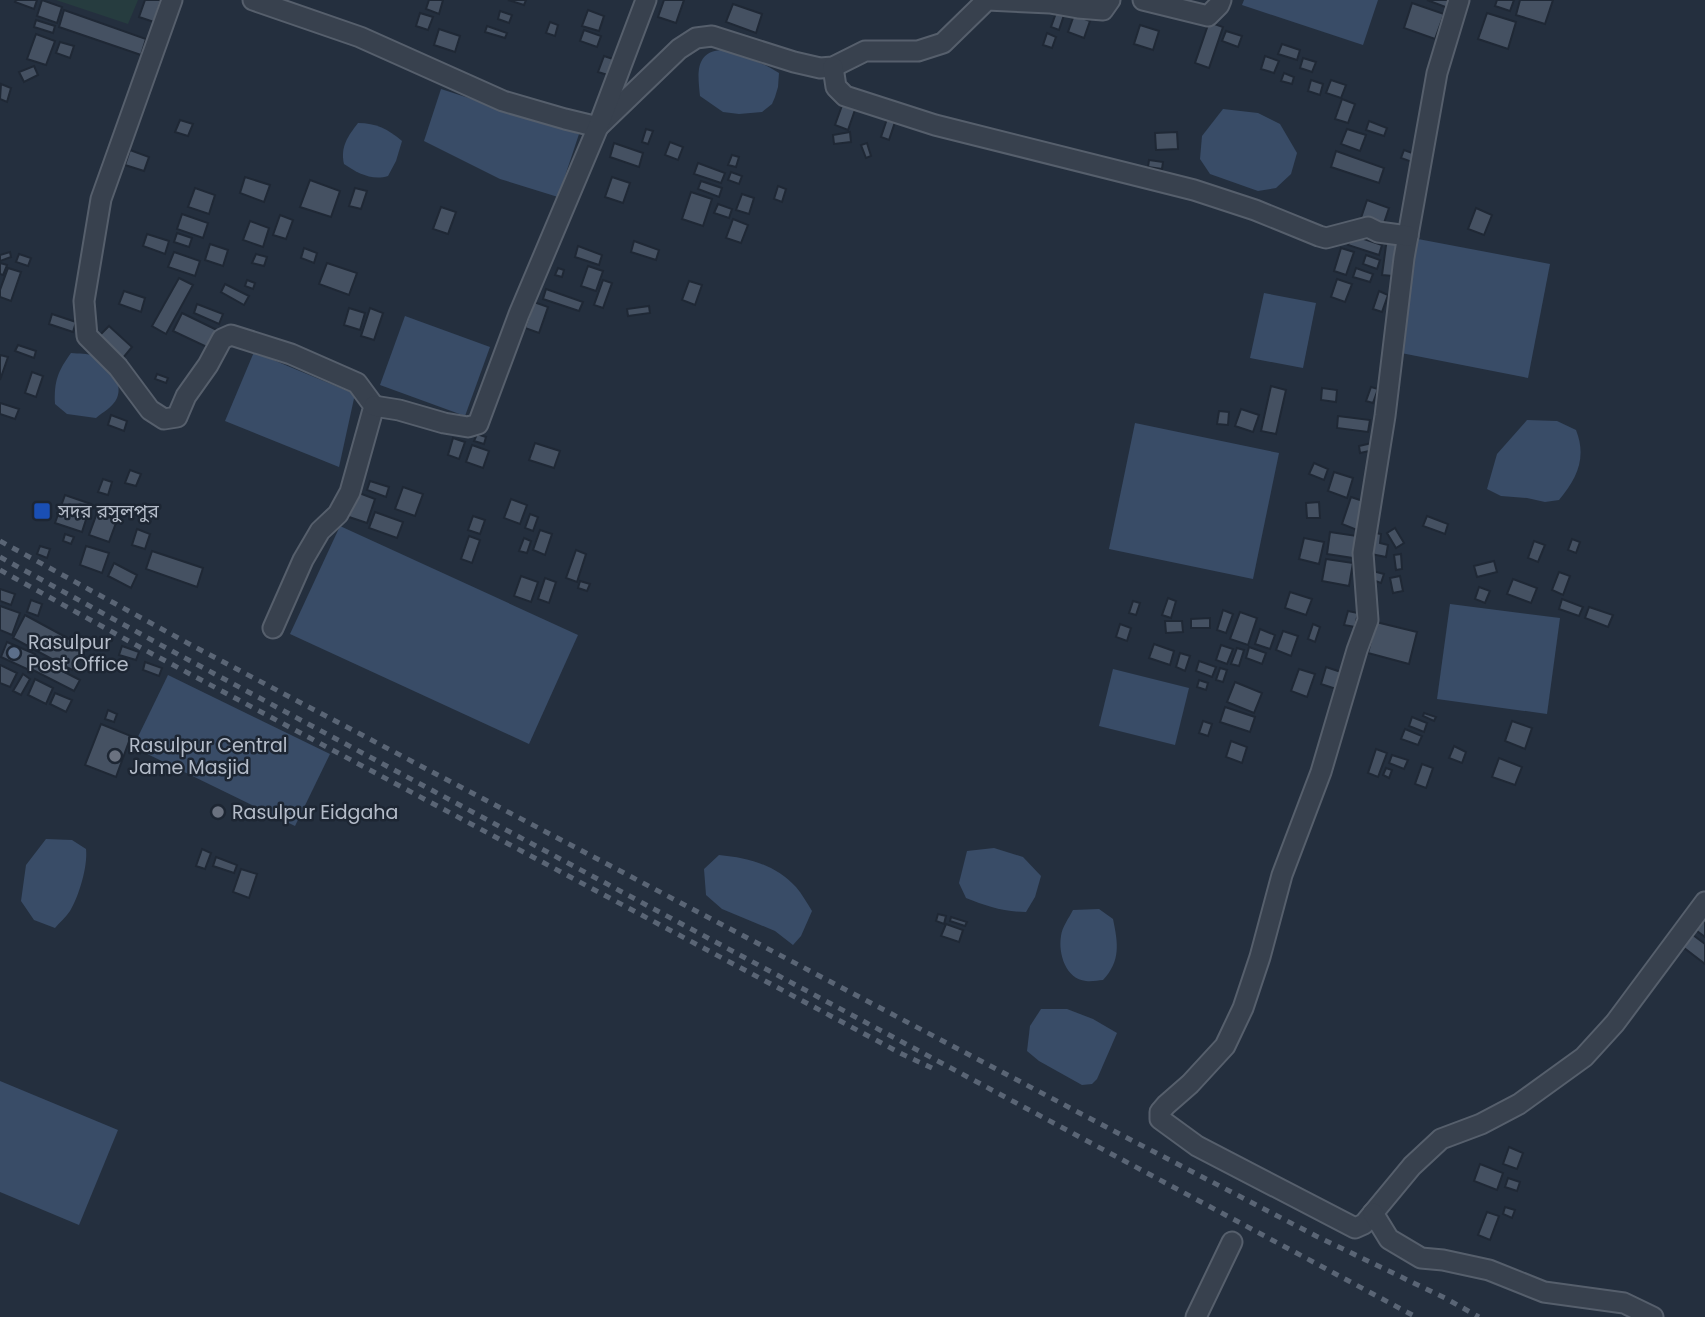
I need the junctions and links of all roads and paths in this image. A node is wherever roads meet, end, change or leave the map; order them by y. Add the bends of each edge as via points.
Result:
1 (172, 0) edge
2 (253, 0) edge
3 (646, 0) edge
4 (1110, 0) edge
5 (1143, 0) edge
6 (1221, 0) edge
7 (1459, 0) edge
8 (833, 67) junction
9 (598, 127) junction
10 (1408, 236) junction
11 (374, 406) junction
12 (272, 628) dead end
13 (1705, 902) edge
14 (1373, 1213) junction
15 (1232, 1242) dead end
16 (1196, 1317) edge
17 (1653, 1317) edge

1 - 11 street via 100,199 84,301 87,336 150,410 164,419 177,417 222,339 231,335 357,383
2 - 9 street via 360,37 503,101
3 - 9 street
4 - 8 street via 1103,10 987,0 943,43 918,51 865,51
5 - 6 street via 1208,16
7 - 10 street via 1437,73
8 - 9 street via 820,68 712,36 696,38
8 - 10 street via 836,87 845,96 935,125 1194,190 1319,236 1368,227
9 - 11 street via 478,424 444,423
10 - 14 street via 1363,553 1368,620 1321,772 1282,875 1243,1008 1225,1046 1160,1112 1160,1119 1197,1146 1355,1228
11 - 12 street via 350,492 303,560
13 - 14 street via 1615,1023 1584,1057 1519,1104 1441,1139
14 - 17 street via 1389,1238 1421,1258 1489,1270 1544,1292 1623,1303
15 - 16 street

